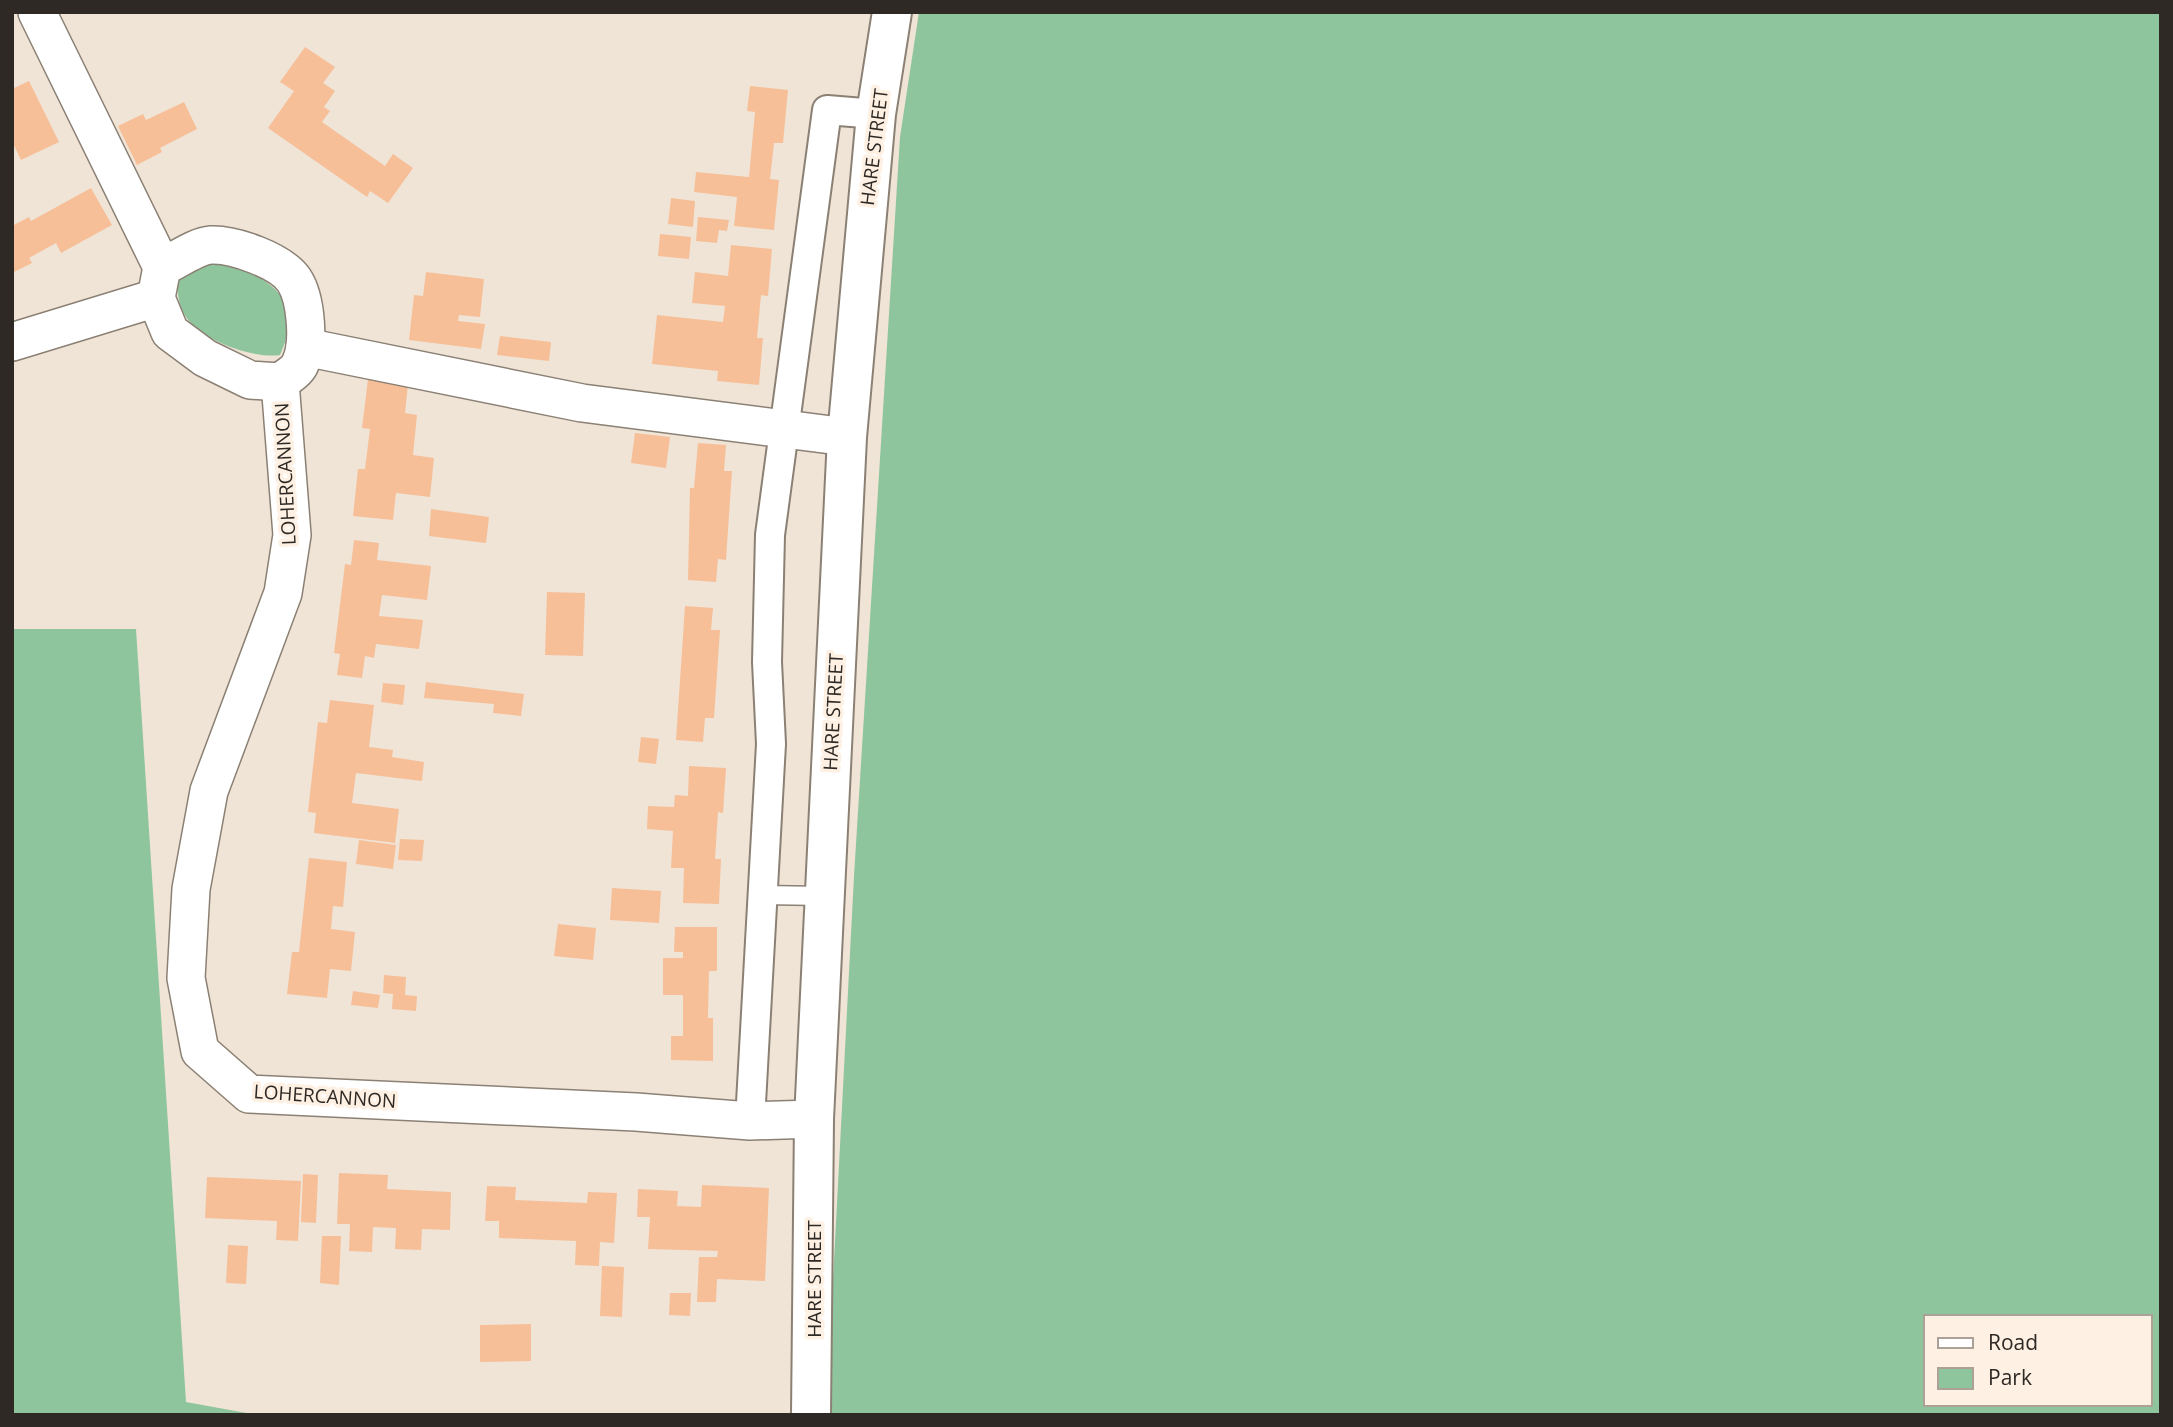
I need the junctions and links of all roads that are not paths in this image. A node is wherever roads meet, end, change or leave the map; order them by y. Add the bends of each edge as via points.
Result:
1 (37, 12) edge
2 (892, 12) edge
3 (876, 114) junction
4 (159, 283) junction
5 (12, 342) edge
6 (305, 347) junction
7 (281, 382) junction
8 (784, 431) junction
9 (847, 438) junction
10 (763, 895) junction
11 (824, 895) junction
12 (814, 1119) junction
13 (750, 1121) junction
14 (811, 1415) edge

1 - 4 street, LOHERCANNON
2 - 3 street, HARE STREET
3 - 8 street via 827,110
3 - 9 street, HARE STREET
4 - 5 street
4 - 6 street via 209,245 266,259 294,279 305,315
4 - 7 street, LOHERCANNON via 170,332 205,358 250,380
6 - 7 street, LOHERCANNON via 300,366
6 - 8 street via 582,403
7 - 13 street, LOHERCANNON via 292,535 283,593 209,791 191,889 186,978 200,1051 249,1094
8 - 9 street
8 - 10 street via 770,536 766,662 771,744
9 - 11 street, HARE STREET
10 - 11 lane
10 - 13 street
11 - 12 street, HARE STREET
12 - 13 street, LOHERCANNON
12 - 14 street, HARE STREET

